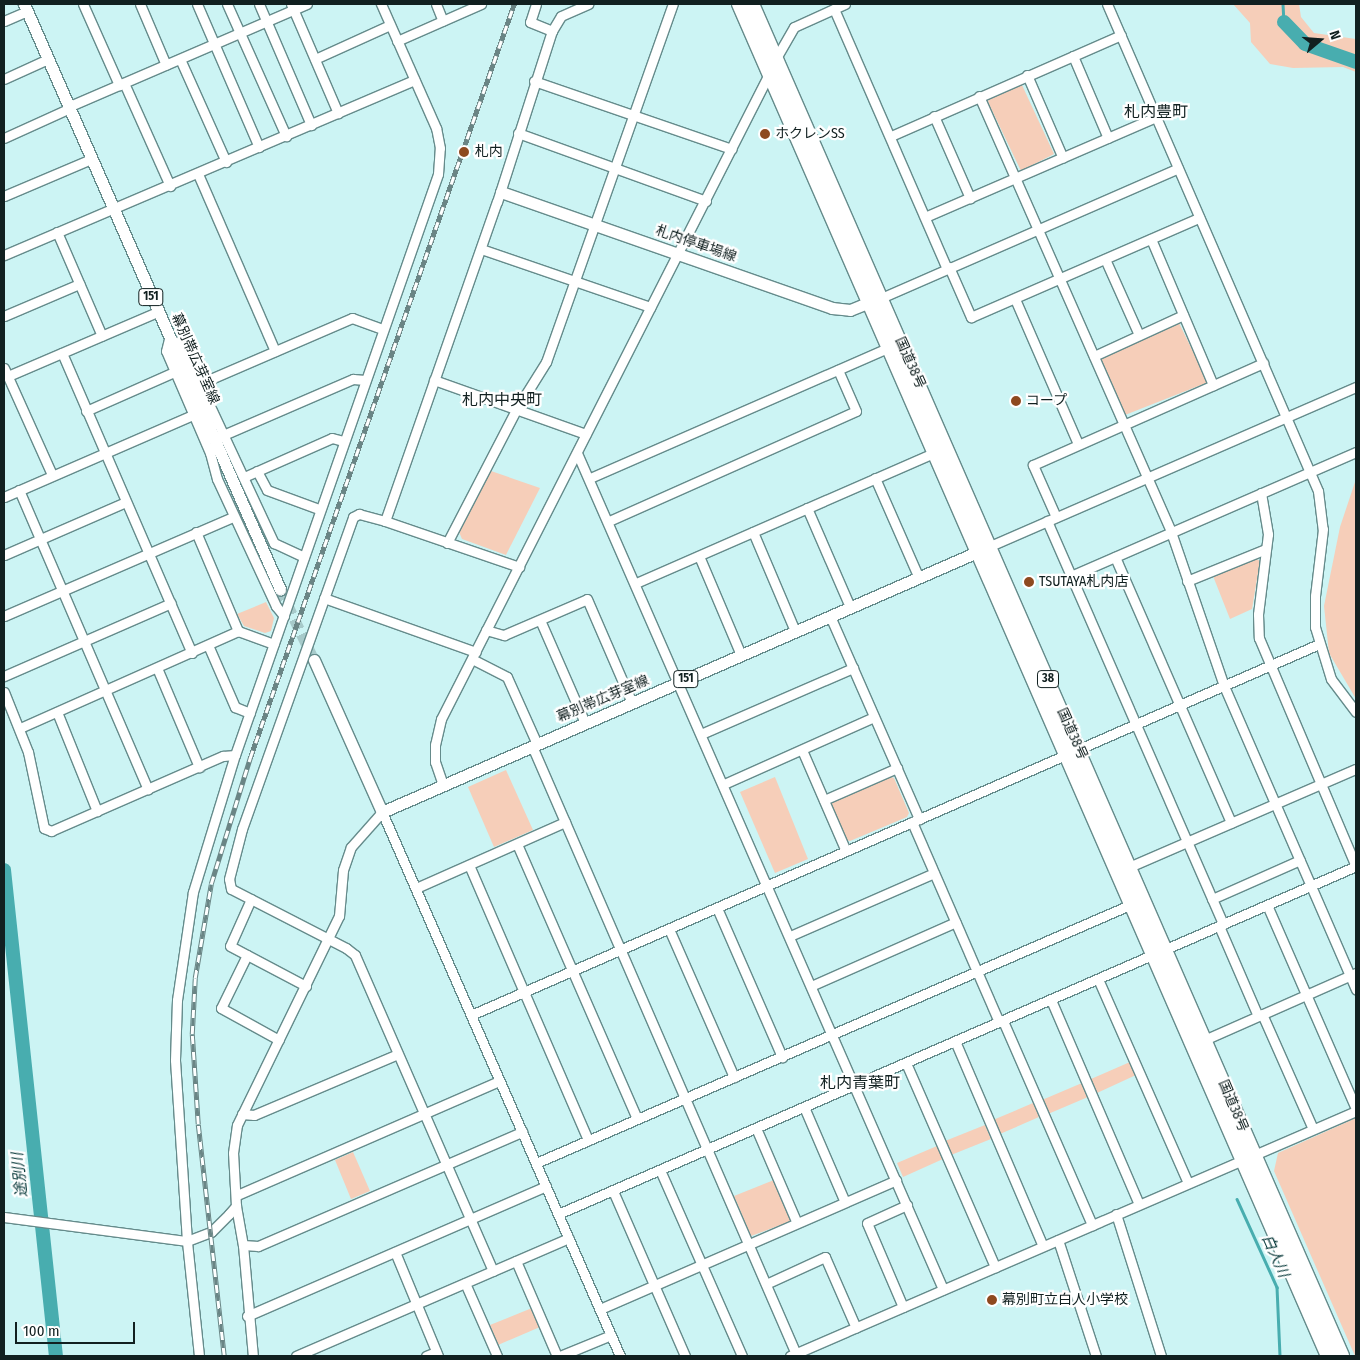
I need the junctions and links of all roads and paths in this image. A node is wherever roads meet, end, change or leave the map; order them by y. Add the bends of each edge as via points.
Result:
1 (83, 4) edge
2 (140, 4) edge
3 (197, 4) edge
4 (227, 4) edge
5 (259, 4) edge
6 (307, 4) edge
7 (381, 4) edge
8 (436, 4) edge
9 (481, 4) edge
10 (536, 4) edge
11 (588, 4) edge
12 (673, 4) edge
13 (739, 4) edge
14 (752, 4) edge
15 (846, 4) edge
16 (1107, 4) edge
17 (25, 6) edge
18 (292, 7) edge
19 (834, 9) junction
20 (4, 21) edge
21 (266, 21) junction
22 (443, 21) junction
23 (390, 25) junction
24 (552, 31) junction
25 (240, 33) junction
26 (1121, 35) junction
27 (397, 41) junction
28 (214, 44) junction
29 (1072, 56) junction
30 (315, 58) junction
31 (776, 58) junction
32 (48, 59) junction
33 (180, 59) junction
34 (166, 65) junction
35 (769, 73) junction
36 (1027, 76) junction
37 (4, 79) edge
38 (414, 80) junction
39 (534, 81) junction
40 (121, 84) junction
41 (979, 96) junction
42 (70, 107) junction
43 (338, 113) junction
44 (631, 116) junction
45 (934, 116) junction
46 (1156, 117) junction
47 (311, 125) junction
48 (518, 133) junction
49 (286, 136) junction
50 (890, 136) junction
51 (4, 138) edge
52 (1108, 138) junction
53 (259, 147) junction
54 (732, 149) junction
55 (1063, 158) junction
56 (91, 159) junction
57 (226, 162) junction
58 (614, 168) junction
59 (1178, 168) junction
60 (198, 174) junction
61 (1016, 178) junction
62 (170, 186) junction
63 (501, 192) junction
64 (4, 196) edge
65 (970, 198) junction
66 (706, 200) junction
67 (113, 208) junction
68 (925, 217) junction
69 (1199, 218) junction
70 (594, 224) junction
71 (1038, 230) junction
72 (57, 232) junction
73 (1151, 240) junction
74 (481, 249) junction
75 (679, 254) junction
76 (4, 255) edge
77 (1105, 259) junction
78 (948, 268) junction
79 (1060, 279) junction
80 (574, 282) junction
81 (80, 284) junction
82 (1015, 299) junction
83 (875, 300) junction
84 (650, 307) junction
85 (157, 312) junction
86 (1183, 315) junction
87 (4, 316) edge
88 (383, 329) junction
89 (102, 336) junction
90 (1139, 336) junction
91 (170, 339) junction
92 (895, 345) junction
93 (275, 351) junction
94 (62, 353) junction
95 (1094, 356) junction
96 (1263, 363) junction
97 (838, 370) junction
98 (6, 372) edge
99 (174, 372) junction
100 (365, 380) junction
101 (434, 380) junction
102 (199, 384) junction
103 (1213, 385) junction
104 (1356, 387) edge
105 (516, 410) junction
106 (86, 411) junction
107 (193, 414) junction
108 (1286, 417) junction
109 (1124, 424) junction
110 (586, 434) junction
111 (222, 436) junction
112 (344, 441) junction
113 (1078, 444) junction
114 (1356, 452) edge
115 (105, 453) junction
116 (577, 453) junction
117 (934, 453) junction
118 (257, 471) junction
119 (1311, 472) junction
120 (52, 475) junction
121 (244, 477) junction
122 (590, 478) junction
123 (875, 478) junction
124 (1148, 478) junction
125 (19, 490) junction
126 (1261, 493) junction
127 (4, 497) edge
128 (126, 502) junction
129 (807, 508) junction
130 (320, 509) junction
131 (233, 516) junction
132 (1051, 519) junction
133 (385, 520) junction
134 (609, 520) junction
135 (196, 532) junction
136 (753, 532) junction
137 (1170, 532) junction
138 (40, 539) junction
139 (447, 542) junction
140 (984, 549) junction
141 (1266, 549) junction
142 (148, 553) junction
143 (4, 556) edge
144 (699, 556) junction
145 (304, 557) junction
146 (1115, 557) junction
147 (519, 567) junction
148 (1071, 576) junction
149 (919, 578) junction
150 (1187, 582) junction
151 (636, 584) junction
152 (280, 589) tunnel mouth
153 (62, 590) junction
154 (324, 598) junction
155 (171, 603) junction
156 (850, 607) junction
157 (4, 616) edge
158 (284, 616) junction
159 (830, 616) junction
160 (540, 620) junction
161 (486, 630) junction
162 (238, 631) junction
163 (795, 631) junction
164 (83, 640) junction
165 (274, 644) junction
166 (1319, 644) junction
167 (208, 646) junction
168 (192, 653) junction
169 (741, 655) junction
170 (474, 656) junction
171 (314, 660) tunnel mouth
172 (1269, 666) junction
173 (158, 668) junction
174 (852, 668) junction
175 (4, 676) edge
176 (679, 682) junction
177 (1224, 686) junction
178 (105, 690) junction
179 (4, 692) edge
180 (632, 703) junction
181 (1180, 706) junction
182 (57, 712) junction
183 (1356, 712) edge
184 (250, 713) junction
185 (874, 717) junction
186 (585, 724) junction
187 (1135, 725) junction
188 (20, 728) junction
189 (701, 734) junction
190 (534, 745) junction
191 (802, 750) junction
192 (1079, 750) junction
193 (235, 755) junction
194 (1066, 755) junction
195 (199, 767) junction
196 (896, 768) junction
197 (1356, 769) edge
198 (442, 784) junction
199 (724, 784) junction
200 (1320, 785) junction
201 (148, 789) junction
202 (824, 800) junction
203 (1276, 804) junction
204 (97, 810) junction
205 (382, 812) junction
206 (915, 821) junction
207 (565, 822) junction
208 (1231, 823) junction
209 (1187, 842) junction
210 (516, 844) junction
211 (846, 851) junction
212 (1300, 860) junction
213 (469, 865) junction
214 (1356, 866) edge
215 (1130, 868) junction
216 (934, 873) junction
217 (1311, 885) junction
218 (767, 886) junction
219 (416, 888) junction
220 (252, 899) junction
221 (1212, 899) junction
222 (1132, 904) junction
223 (1267, 905) junction
224 (717, 908) junction
225 (956, 922) junction
226 (1221, 925) junction
227 (668, 928) junction
228 (790, 936) junction
229 (330, 939) junction
230 (621, 950) junction
231 (1159, 952) junction
232 (247, 955) junction
233 (573, 970) junction
234 (978, 972) junction
235 (1353, 974) edge
236 (1098, 979) junction
237 (306, 986) junction
238 (811, 986) junction
239 (1356, 989) edge
240 (524, 992) junction
241 (1307, 995) junction
242 (1050, 1000) junction
243 (471, 1015) junction
244 (1260, 1015) junction
245 (1001, 1021) junction
246 (833, 1035) junction
247 (279, 1040) junction
248 (1204, 1040) junction
249 (954, 1041) junction
250 (398, 1054) junction
251 (782, 1057) junction
252 (906, 1063) junction
253 (734, 1077) junction
254 (500, 1081) junction
255 (855, 1085) junction
256 (686, 1098) junction
257 (804, 1107) junction
258 (1356, 1110) edge
259 (424, 1113) junction
260 (242, 1114) junction
261 (637, 1119) junction
262 (756, 1128) junction
263 (1313, 1130) junction
264 (522, 1132) junction
265 (588, 1140) junction
266 (708, 1149) junction
267 (1248, 1157) junction
268 (536, 1163) junction
269 (446, 1164) junction
270 (660, 1170) junction
271 (896, 1180) junction
272 (1188, 1183) junction
273 (546, 1186) junction
274 (613, 1190) junction
275 (237, 1195) junction
276 (846, 1202) junction
277 (1139, 1204) junction
278 (907, 1205) junction
279 (236, 1206) junction
280 (558, 1214) junction
281 (1116, 1214) junction
282 (4, 1217) edge
283 (470, 1219) junction
284 (797, 1223) junction
285 (1092, 1225) junction
286 (568, 1238) junction
287 (1058, 1240) junction
288 (187, 1241) junction
289 (749, 1244) junction
290 (243, 1245) junction
291 (1043, 1246) junction
292 (395, 1252) junction
293 (516, 1261) junction
294 (702, 1266) junction
295 (996, 1267) junction
296 (493, 1271) junction
297 (465, 1283) junction
298 (766, 1284) junction
299 (654, 1286) junction
300 (943, 1289) junction
301 (416, 1304) junction
302 (903, 1307) junction
303 (600, 1310) junction
304 (248, 1316) junction
305 (856, 1328) junction
306 (611, 1335) junction
307 (437, 1354) edge
308 (793, 1355) edge
309 (199, 1356) edge
310 (253, 1356) edge
311 (296, 1356) edge
312 (426, 1356) edge
313 (497, 1356) edge
314 (558, 1356) edge
315 (620, 1356) edge
316 (685, 1356) edge
317 (742, 1356) edge
318 (1096, 1356) edge
319 (1161, 1356) edge
320 (1328, 1356) edge
321 (1342, 1356) edge

1 - 40 street
2 - 34 street
3 - 28 street
4 - 25 street
5 - 21 street
6 - 18 street
7 - 23 street
8 - 22 street
9 - 22 street
10 - 24 street via 530,22
11 - 24 street via 561,16
12 - 44 street
13 - 35 highway, 国道38号 / 38
14 - 31 highway, 国道38号 / 38
15 - 19 street
16 - 26 street
17 - 20 street
17 - 32 main road, 幕別帯広芽室線 / 151
18 - 21 street
18 - 30 street
19 - 31 street via 794,27
19 - 50 street
21 - 25 street
21 - 47 street
22 - 27 street
23 - 27 street
23 - 30 street
24 - 39 street
25 - 28 street
25 - 49 street
26 - 29 street
26 - 46 street
27 - 38 street
28 - 33 street
28 - 53 street
29 - 36 street
29 - 52 street
30 - 43 street
31 - 35 street
31 - 83 highway, 国道38号 / 38
32 - 37 street
32 - 42 main road, 幕別帯広芽室線 / 151
33 - 34 street
33 - 57 street
34 - 40 street
35 - 54 street
35 - 83 highway, 国道38号 / 38
36 - 41 street
36 - 55 street
38 - 43 street
38 - 88 street via 436,128 440,148 438,174
39 - 44 street
39 - 48 street
40 - 42 street
40 - 62 street
41 - 45 street
41 - 61 street
42 - 51 street
42 - 56 main road, 幕別帯広芽室線 / 151
43 - 47 street
44 - 54 street
44 - 58 street
45 - 50 street
45 - 65 street
46 - 52 street
46 - 59 street
47 - 49 street
48 - 58 street
48 - 63 street
49 - 53 street
50 - 68 street
52 - 55 street
53 - 57 street
54 - 66 street
55 - 61 street
56 - 64 street
56 - 67 main road, 幕別帯広芽室線 / 151
57 - 60 street
58 - 66 street
58 - 70 street
59 - 69 street
59 - 71 street
60 - 62 street
60 - 93 street
61 - 65 street
61 - 71 street
62 - 67 street
63 - 70 main road, 札内停車場線
63 - 74 street
65 - 68 street
66 - 75 street
67 - 72 street
67 - 85 main road, 幕別帯広芽室線 / 151
68 - 78 street
69 - 73 street
69 - 96 street
70 - 75 main road, 札内停車場線
70 - 80 street
71 - 78 street
71 - 79 street
72 - 76 street
72 - 81 street
73 - 77 street
73 - 86 street
74 - 80 street
74 - 101 street
75 - 83 main road, 札内停車場線 via 832,308 850,310
75 - 84 street
77 - 79 street
77 - 90 street
78 - 82 street via 971,317
78 - 83 street
79 - 82 street
79 - 95 street
80 - 84 street
80 - 105 street via 546,362
81 - 87 street
81 - 89 street
82 - 113 street
83 - 92 highway, 国道38号 / 38
84 - 110 street
85 - 89 street
85 - 91 main road, 幕別帯広芽室線 / 151
86 - 90 street
86 - 103 street
88 - 93 street via 352,318
88 - 100 street
89 - 94 street
90 - 95 street
91 - 99 street via 166,351
91 - 102 street via 181,344
91 - 152 main road, 幕別帯広芽室線 / 151
92 - 97 street
92 - 117 highway, 国道38号 / 38
92 - 140 highway, 国道38号 / 38
93 - 102 street
94 - 98 street
94 - 106 street
95 - 109 street
96 - 103 street
96 - 108 street
97 - 122 street
97 - 134 street via 856,411
98 - 120 street
99 - 106 street
99 - 107 street
100 - 111 street via 353,379
100 - 112 street
101 - 105 street
101 - 133 street
102 - 111 street
103 - 109 street
104 - 108 street
105 - 110 street
105 - 139 street
106 - 115 street
107 - 115 street
107 - 131 street
108 - 119 street
108 - 124 street
109 - 113 street
109 - 124 street
110 - 116 street
111 - 121 street
112 - 118 street via 332,438
112 - 130 street
113 - 132 street via 1033,465
114 - 119 street
115 - 120 street
115 - 128 street
116 - 122 street
116 - 147 street
117 - 123 street
117 - 140 highway, 国道38号 / 38
118 - 121 street
118 - 130 street via 267,490
119 - 126 street
119 - 166 street via 1318,491 1323,529 1315,596 1315,627
120 - 125 street
121 - 145 street via 274,542
122 - 134 street
123 - 129 street
123 - 149 street
124 - 132 street
124 - 137 street
125 - 127 street
125 - 138 street
126 - 137 street
126 - 141 street via 1268,526
128 - 138 street
128 - 142 street
129 - 136 street
129 - 156 street
130 - 145 street
131 - 135 street
131 - 158 street
132 - 140 street
132 - 148 street
133 - 139 street
133 - 154 street via 359,514 353,517
134 - 151 street
135 - 142 street
135 - 162 street
136 - 144 street
136 - 163 street
137 - 146 street
137 - 150 street
138 - 143 street
138 - 153 street
139 - 147 street
140 - 149 main road, 幕別帯広芽室線 / 151
140 - 192 highway, 国道38号 / 38
140 - 194 highway, 国道38号 / 38
141 - 150 street
141 - 172 street via 1258,614 1259,638
142 - 153 street
142 - 155 street
144 - 151 street
144 - 169 street
145 - 158 street
146 - 148 street
146 - 181 street
147 - 161 street
148 - 187 street
149 - 156 main road, 幕別帯広芽室線 / 151
150 - 177 street
151 - 176 street
153 - 157 street
153 - 164 street
154 - 170 street
154 - 220 street via 242,829 228,879 231,889
155 - 164 street
155 - 168 street
156 - 159 main road, 幕別帯広芽室線 / 151
158 - 165 street
159 - 163 main road, 幕別帯広芽室線 / 151
159 - 174 street
160 - 161 street via 504,635
160 - 180 street via 587,599
160 - 186 street
161 - 170 street
162 - 165 street
162 - 167 street
163 - 169 main road, 幕別帯広芽室線 / 151
164 - 175 street
164 - 178 street
165 - 184 street
166 - 172 street
166 - 183 street via 1331,679
167 - 168 street
167 - 184 street via 235,707
168 - 173 street
169 - 176 main road, 幕別帯広芽室線 / 151
170 - 190 street via 507,677
170 - 198 street via 436,733 435,762
171 - 205 main road
172 - 177 street
172 - 200 street
173 - 178 street
173 - 195 street
174 - 185 street
174 - 189 street
176 - 180 main road, 幕別帯広芽室線 / 151
176 - 189 street
177 - 181 street
177 - 203 street
178 - 182 street
178 - 201 street
179 - 188 street
180 - 186 main road, 幕別帯広芽室線 / 151
181 - 187 street
181 - 208 street
182 - 188 street
182 - 204 street
184 - 193 street
185 - 191 street
185 - 196 street
186 - 190 main road, 幕別帯広芽室線 / 151
187 - 192 street
187 - 209 street
188 - 204 street via 44,828 51,831
189 - 199 street
190 - 198 main road, 幕別帯広芽室線 / 151
190 - 207 street
191 - 199 street
191 - 202 street
192 - 194 street
192 - 215 highway, 国道38号 / 38
193 - 195 street via 223,756
193 - 288 street via 193,892 177,1000 175,1070
194 - 206 street
194 - 222 highway, 国道38号 / 38
195 - 201 street
196 - 202 street
196 - 206 street
197 - 200 street
198 - 205 main road, 幕別帯広芽室線 / 151
199 - 218 street
200 - 203 street
200 - 214 street
201 - 204 street
202 - 211 street
203 - 208 street
203 - 212 street
205 - 219 street
205 - 229 street via 363,830 348,854 342,870 342,907
206 - 211 street
206 - 216 street
207 - 210 street
207 - 230 street
208 - 209 street
209 - 215 street
209 - 221 street
210 - 213 street
210 - 233 street
211 - 218 street
212 - 217 street
212 - 221 street
213 - 219 street
213 - 240 street
214 - 217 street
215 - 231 highway, 国道38号 / 38
216 - 225 street
216 - 228 street
217 - 223 street
217 - 235 street
218 - 224 street
218 - 228 street
219 - 243 street
220 - 229 street
220 - 232 street via 230,946
221 - 226 street
222 - 231 highway, 国道38号 / 38
222 - 234 street
223 - 226 street
223 - 241 street
224 - 227 street
224 - 251 street
225 - 234 street
225 - 238 street
226 - 231 street
226 - 244 street
227 - 230 street
227 - 253 street
228 - 238 street
229 - 237 street
229 - 250 street via 355,956
230 - 233 street
230 - 256 street
231 - 236 street
231 - 248 highway, 国道38号 / 38
231 - 267 highway, 国道38号 / 38
232 - 237 street
232 - 247 street via 221,1008
233 - 240 street
233 - 261 street
234 - 245 street
234 - 246 street
235 - 239 street
235 - 241 street
236 - 242 street
236 - 272 street
237 - 247 street
238 - 246 street
240 - 243 street
240 - 265 street
241 - 244 street
241 - 258 street
242 - 245 street
242 - 277 street
243 - 254 street
244 - 248 street
244 - 263 street
245 - 249 street
245 - 285 street
246 - 251 street
246 - 255 street
247 - 260 street
248 - 267 highway, 国道38号 / 38
249 - 252 street
249 - 291 street
250 - 259 street
250 - 260 street via 254,1115
251 - 253 street
252 - 255 street
252 - 295 street
253 - 256 street
254 - 259 street
254 - 264 street
255 - 257 street
255 - 271 street
256 - 261 street
256 - 266 street
257 - 262 street
257 - 276 street
258 - 263 street
259 - 269 street
259 - 275 street
260 - 275 street via 232,1153
261 - 265 street
262 - 266 street
262 - 284 street
263 - 267 street
264 - 268 street
264 - 269 street
265 - 268 street
266 - 270 street
266 - 289 street
267 - 272 street
267 - 320 highway, 国道38号 / 38
267 - 321 highway, 国道38号 / 38
268 - 273 street
269 - 283 street
269 - 290 street via 258,1246
270 - 274 street
270 - 294 street
271 - 276 street
271 - 278 street
272 - 277 street
273 - 280 street
273 - 283 street
274 - 280 street
274 - 299 street
275 - 279 street
276 - 284 street
277 - 281 street
278 - 300 street
278 - 302 street via 867,1223
279 - 288 street via 211,1232
279 - 290 street
280 - 286 street
281 - 285 street
281 - 319 street
282 - 288 street
283 - 292 street
283 - 296 street
284 - 289 street
285 - 287 street
286 - 293 street
286 - 303 street
287 - 291 street
287 - 318 street
288 - 309 street
289 - 294 street
289 - 298 street
290 - 304 street
291 - 295 street
292 - 301 street
292 - 304 street
293 - 296 street
293 - 314 street
294 - 299 street
294 - 317 street
295 - 300 street
296 - 297 street
297 - 301 street
297 - 313 street
298 - 305 street via 825,1257
298 - 308 street
299 - 303 street
299 - 316 street
300 - 302 street
301 - 307 street
301 - 311 street
302 - 305 street
303 - 306 street
304 - 310 street
305 - 308 street
306 - 314 street
306 - 315 street
307 - 312 street

